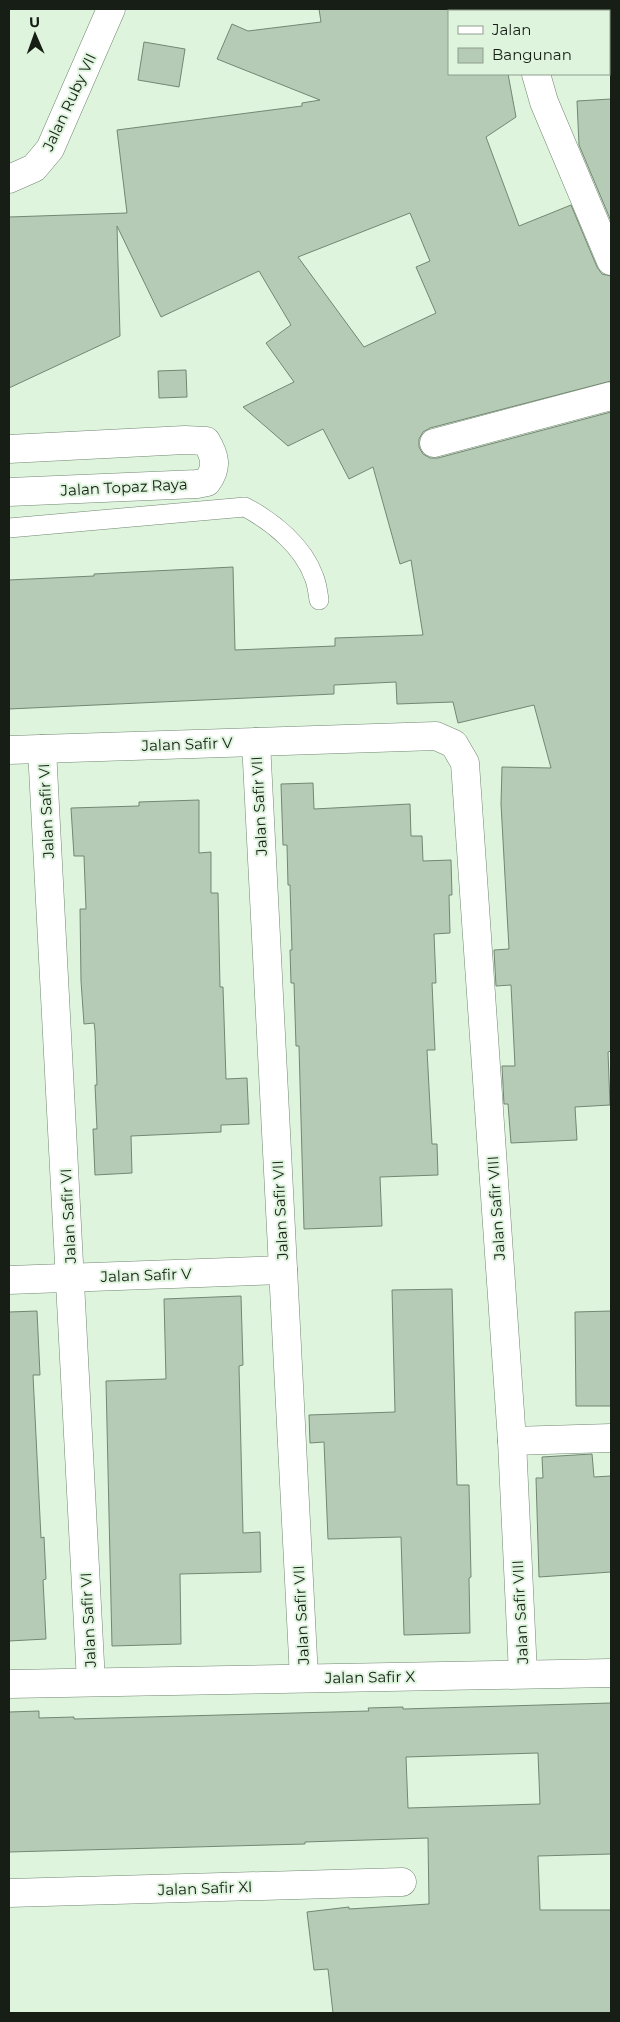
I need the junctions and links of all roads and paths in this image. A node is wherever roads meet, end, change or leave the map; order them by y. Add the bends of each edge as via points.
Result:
1 (111, 9) edge
2 (536, 75) edge
3 (9, 179) edge
4 (611, 261) edge
5 (611, 396) edge
6 (434, 443) dead end
7 (9, 448) edge
8 (9, 492) edge
9 (9, 528) edge
10 (319, 600) dead end
11 (256, 742) junction
12 (454, 744) joint
13 (42, 749) junction
14 (9, 750) edge
15 (283, 1270) junction
16 (71, 1278) junction
17 (9, 1280) edge
18 (611, 1438) edge
19 (512, 1441) junction
20 (611, 1673) edge
21 (524, 1674) junction
22 (304, 1678) junction
23 (91, 1682) junction
24 (9, 1684) edge
25 (402, 1882) dead end
26 (9, 1893) edge

1 - 3 street, Jalan Ruby VII via 50,149 34,168
2 - 4 street via 544,102
5 - 6 street
7 - 8 street, Jalan Topaz Raya via 206,441 216,462 214,473 207,482 197,484
9 - 10 lane via 244,507 285,535 304,558 314,577
11 - 12 street, Jalan Safir V via 436,736
11 - 13 street, Jalan Safir V
11 - 15 street, Jalan Safir VII
12 - 19 street, Jalan Safir VIII via 465,763
13 - 14 street, Jalan Safir V
13 - 16 street, Jalan Safir VI
15 - 16 street, Jalan Safir V
15 - 22 street, Jalan Safir VII
16 - 17 street, Jalan Safir V
16 - 23 street, Jalan Safir VI
18 - 19 street
19 - 21 street, Jalan Safir VIII
20 - 21 street, Jalan Safir X
21 - 22 street, Jalan Safir X
22 - 23 street, Jalan Safir X
23 - 24 street, Jalan Safir X
25 - 26 street, Jalan Safir XI

